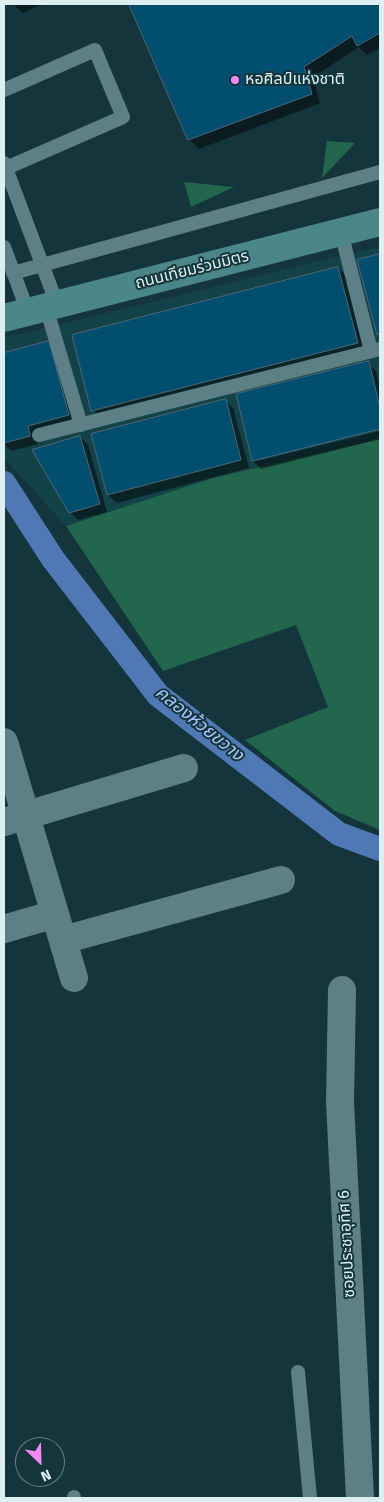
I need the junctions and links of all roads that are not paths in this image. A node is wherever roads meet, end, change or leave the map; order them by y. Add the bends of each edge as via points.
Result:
1 (4, 90) edge
2 (4, 167) edge
3 (380, 172) edge
4 (380, 222) edge
5 (341, 232) junction
6 (4, 248) edge
7 (42, 265) junction
8 (14, 273) junction
9 (34, 310) edge
10 (376, 350) edge
11 (81, 425) junction
12 (39, 435) dead end
13 (4, 742) edge
14 (184, 768) dead end
15 (15, 819) edge
16 (282, 880) dead end
17 (55, 914) junction
18 (4, 929) edge
19 (63, 940) junction
20 (74, 978) dead end
21 (342, 990) dead end
22 (298, 1372) dead end
23 (310, 1498) edge
24 (360, 1498) edge

1 - 2 lane via 95,50 124,117
2 - 7 lane
3 - 7 lane
4 - 5 street, ถนนเทียมร่วมมิตร
5 - 9 street, ถนนเทียมร่วมมิตร
5 - 10 lane
6 - 8 lane
7 - 8 lane
7 - 9 lane
8 - 9 lane
9 - 11 lane
10 - 11 lane
11 - 12 lane
13 - 15 street
14 - 15 street
15 - 17 street
16 - 19 street
17 - 18 street
17 - 19 street
19 - 20 street
21 - 24 street, ซอยประชาอุทิศ 6 via 340,1102
22 - 23 lane

